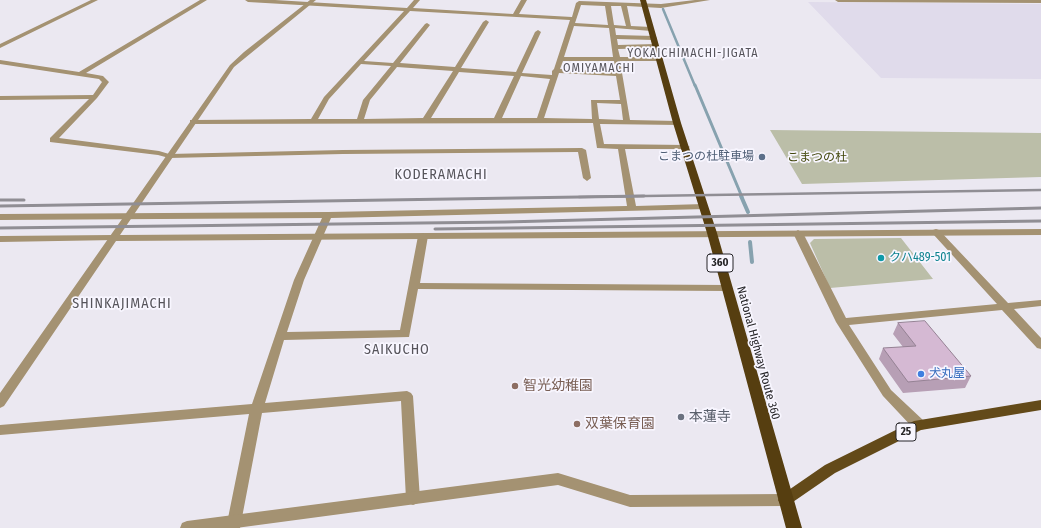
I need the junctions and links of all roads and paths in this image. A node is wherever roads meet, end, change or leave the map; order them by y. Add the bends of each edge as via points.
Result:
1 (95, 0) edge
2 (204, 0) edge
3 (248, 0) edge
4 (417, 0) edge
5 (524, 0) edge
6 (707, 0) edge
7 (838, 0) edge
8 (919, 0) edge
9 (1041, 1) edge
10 (311, 2) edge
11 (644, 3) edge
12 (608, 5) junction
13 (624, 6) junction
14 (409, 9) junction
15 (515, 16) junction
16 (486, 22) dead end
17 (573, 22) junction
18 (427, 25) dead end
19 (612, 27) junction
20 (629, 28) junction
21 (538, 32) dead end
22 (613, 37) junction
23 (654, 38) junction
24 (0, 46) edge
25 (614, 47) junction
26 (560, 59) junction
27 (616, 59) junction
28 (660, 59) junction
29 (0, 62) edge
30 (359, 62) junction
31 (393, 65) junction
32 (456, 69) junction
33 (80, 74) junction
34 (520, 74) junction
35 (554, 74) junction
36 (619, 74) junction
37 (95, 97) junction
38 (0, 98) edge
39 (624, 102) junction
40 (314, 120) junction
41 (360, 120) junction
42 (426, 120) junction
43 (497, 120) junction
44 (540, 120) junction
45 (595, 121) junction
46 (627, 121) junction
47 (193, 122) junction
48 (677, 123) junction
49 (622, 146) junction
50 (686, 148) junction
51 (169, 156) junction
52 (587, 178) dead end
53 (704, 207) junction
54 (632, 208) junction
55 (328, 215) junction
56 (128, 216) junction
57 (0, 217) edge
58 (936, 232) junction
59 (1041, 232) edge
60 (712, 233) junction
61 (798, 233) junction
62 (423, 236) junction
63 (318, 237) junction
64 (113, 238) junction
65 (0, 239) edge
66 (415, 286) junction
67 (727, 288) junction
68 (1041, 303) edge
69 (1004, 306) junction
70 (842, 322) junction
71 (280, 336) junction
72 (1041, 345) edge
73 (0, 403) edge
74 (1041, 405) edge
75 (257, 408) junction
76 (919, 425) junction
77 (0, 430) edge
78 (413, 499) junction
79 (785, 500) junction
80 (234, 525) edge
81 (187, 528) edge
82 (794, 528) edge

1 - 24 street
2 - 33 street
3 - 10 street
4 - 14 street
5 - 15 street
6 - 11 street via 661,6
7 - 8 street
8 - 9 street
10 - 14 street
10 - 47 street via 232,66
11 - 13 street
11 - 23 highway, National Highway Route 360 / 360
12 - 13 street
12 - 17 street via 579,3
12 - 19 street
13 - 20 street
14 - 15 street
14 - 30 street
15 - 17 street
16 - 32 street
17 - 19 street
17 - 26 street
18 - 31 street
19 - 20 street
19 - 22 street
20 - 23 street
21 - 34 street
22 - 23 street
22 - 25 street
23 - 25 street
23 - 28 highway, National Highway Route 360 / 360
25 - 27 street
26 - 27 street
26 - 35 street
27 - 28 street
27 - 36 street
28 - 48 highway, National Highway Route 360 / 360
29 - 33 street
30 - 31 street
30 - 40 street via 326,98
31 - 32 street
31 - 41 street via 366,100
32 - 34 street
32 - 42 street
33 - 37 street via 101,77 106,82
34 - 35 street
34 - 43 street
35 - 36 street
35 - 44 street
36 - 39 street
37 - 38 street
37 - 51 street via 53,140
39 - 45 street via 593,102
39 - 46 street
40 - 41 street
40 - 47 street
41 - 42 street
42 - 43 street
43 - 44 street
44 - 45 street
45 - 46 street
45 - 49 street via 600,146
46 - 48 street
47 - 51 street
48 - 50 highway, National Highway Route 360 / 360
49 - 50 street
49 - 54 street
50 - 53 highway, National Highway Route 360 / 360
51 - 52 street via 582,150
51 - 56 street
53 - 54 street
53 - 60 highway, National Highway Route 360 / 360
54 - 55 street
55 - 56 street
55 - 63 street
56 - 57 street
56 - 64 street
58 - 59 street
58 - 61 street
58 - 69 street
60 - 61 street
60 - 62 street
60 - 67 highway, National Highway Route 360 / 360
61 - 70 street
62 - 63 street
62 - 66 street
63 - 64 street
63 - 71 street via 299,280
64 - 65 street
64 - 73 street
66 - 67 street
66 - 71 street via 405,334
67 - 79 highway, National Highway Route 360 / 360
68 - 69 street
69 - 70 street
69 - 72 street
70 - 76 street via 887,393
71 - 75 street
74 - 76 main road, 25
75 - 77 street
75 - 78 street via 408,396
75 - 80 street
76 - 79 main road, 25 via 830,469
78 - 79 street via 558,479 630,501
78 - 80 street
79 - 82 highway, National Highway Route 360 / 360
80 - 81 street

